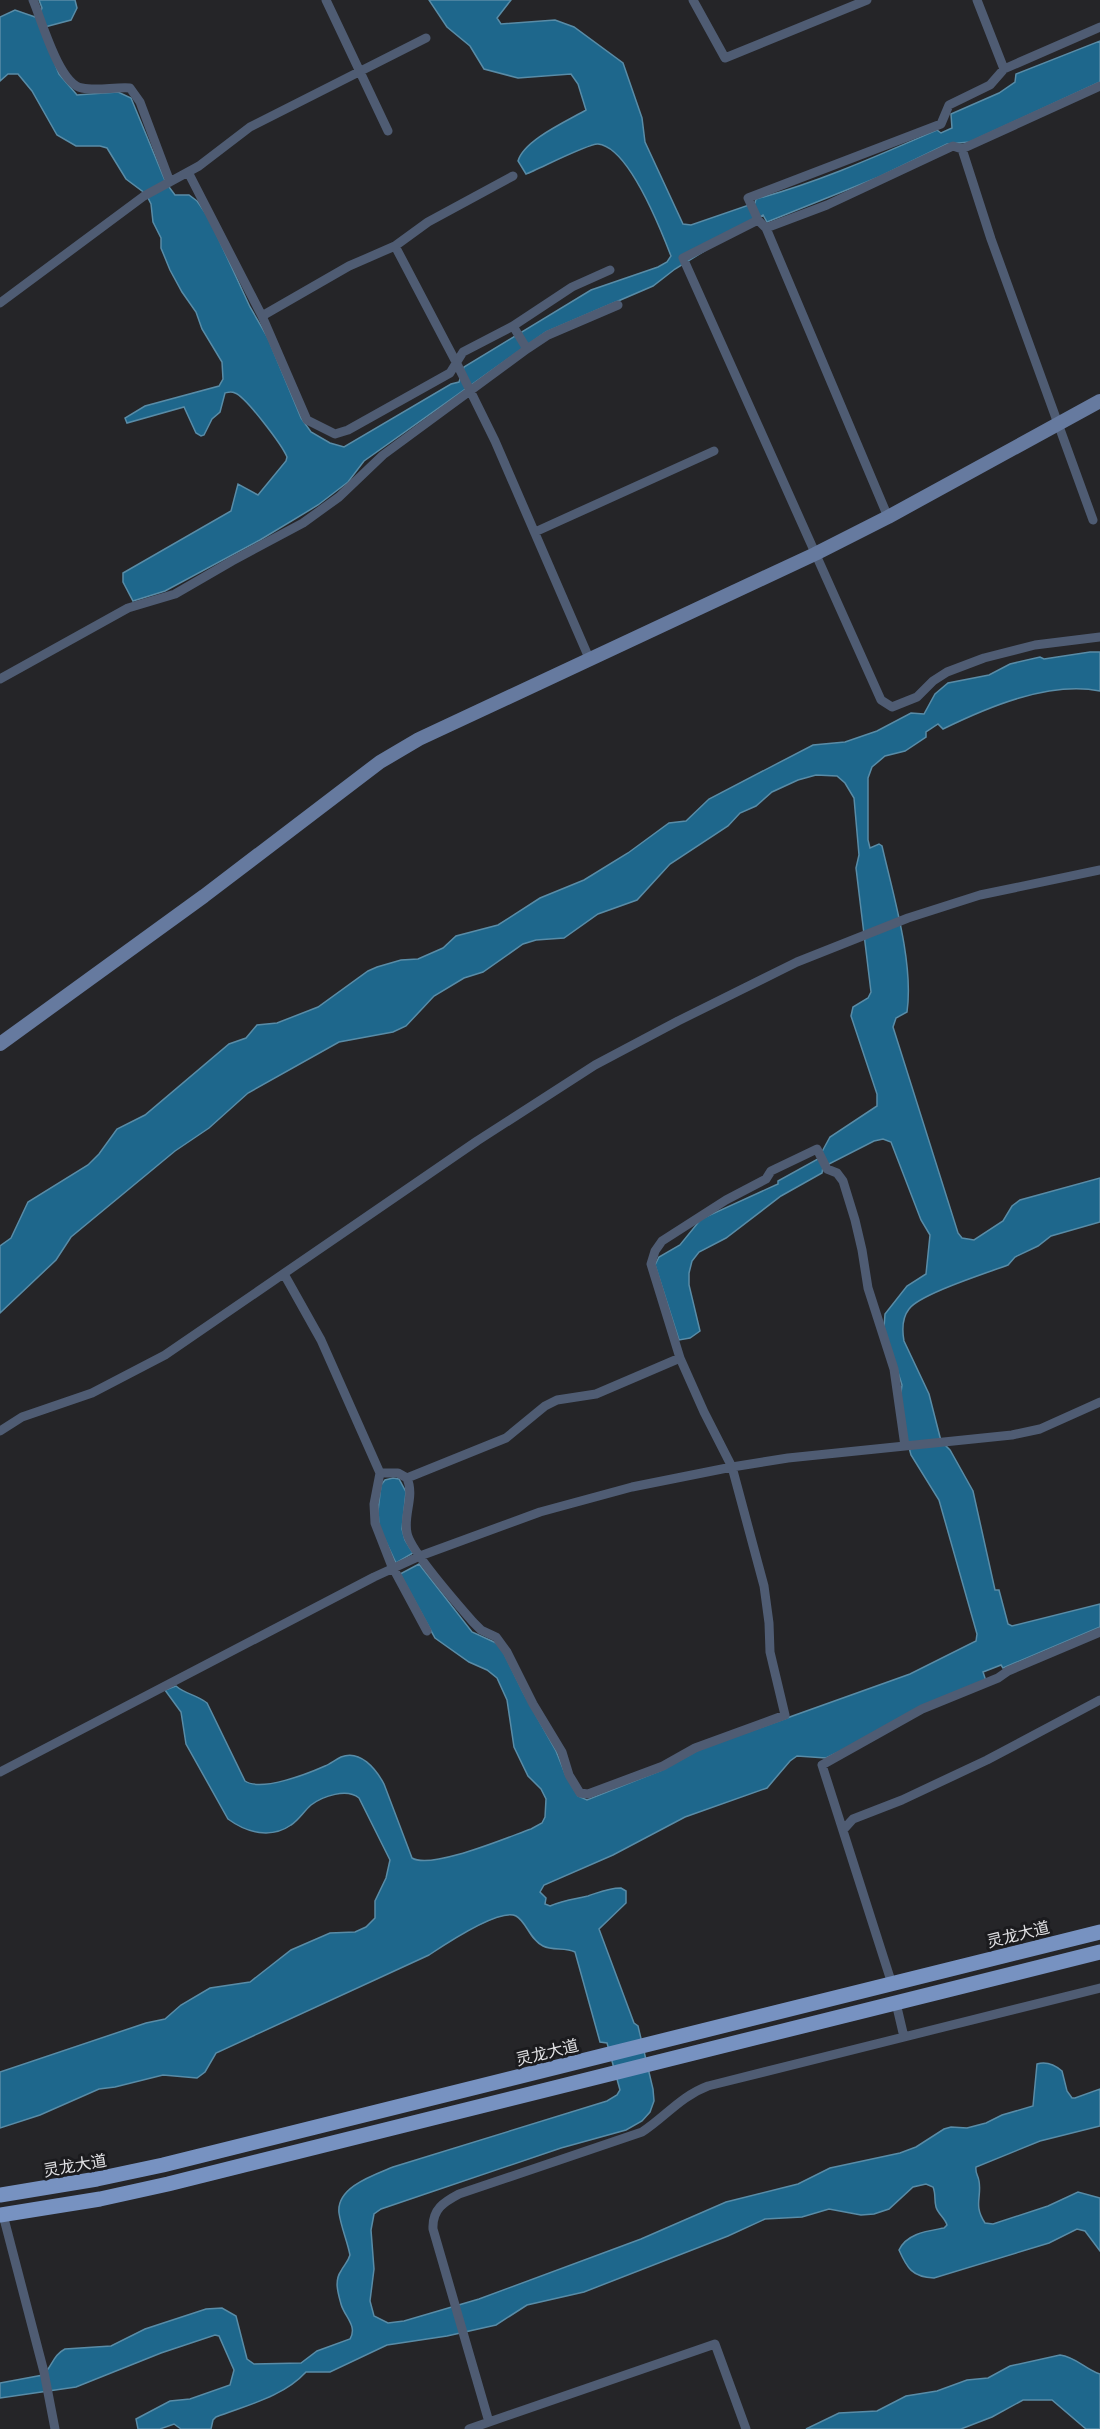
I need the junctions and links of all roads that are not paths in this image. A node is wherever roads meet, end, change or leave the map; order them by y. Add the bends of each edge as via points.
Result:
1 (33, 0) edge
2 (326, 0) edge
3 (693, 0) edge
4 (867, 0) edge
5 (977, 0) edge
6 (1100, 27) edge
7 (426, 38) dead end
8 (1004, 69) junction
9 (360, 71) junction
10 (1100, 86) edge
11 (388, 131) dead end
12 (962, 148) junction
13 (188, 172) junction
14 (513, 176) dead end
15 (170, 182) junction
16 (758, 220) junction
17 (766, 228) junction
18 (395, 246) junction
19 (610, 270) dead end
20 (0, 303) edge
21 (618, 305) dead end
22 (262, 316) junction
23 (513, 326) junction
24 (527, 349) junction
25 (457, 364) junction
26 (470, 392) junction
27 (1100, 401) edge
28 (1057, 425) junction
29 (714, 451) dead end
30 (888, 517) junction
31 (1093, 520) dead end
32 (535, 532) junction
33 (815, 554) junction
34 (1100, 636) edge
35 (590, 658) junction
36 (0, 679) edge
37 (1100, 870) edge
38 (0, 1044) edge
39 (285, 1275) junction
40 (680, 1358) junction
41 (1100, 1402) edge
42 (0, 1431) edge
43 (906, 1446) junction
44 (732, 1467) junction
45 (380, 1473) junction
46 (407, 1478) junction
47 (420, 1556) junction
48 (393, 1569) junction
49 (427, 1631) dead end
50 (1100, 1632) edge
51 (1100, 1700) edge
52 (0, 1772) edge
53 (844, 1829) junction
54 (1100, 1932) edge
55 (1100, 1952) edge
56 (892, 1984) junction
57 (1100, 1988) edge
58 (896, 2003) junction
59 (904, 2037) junction
60 (0, 2195) edge
61 (1, 2215) edge
62 (489, 2422) junction
63 (55, 2429) edge
64 (469, 2429) edge
65 (746, 2429) edge

1 - 15 street via 69,81 81,88 130,87 140,102
2 - 9 street
3 - 4 street via 725,58
5 - 8 street
6 - 8 street
7 - 9 street
8 - 16 street via 990,85 949,105 941,124 748,198
9 - 11 street
9 - 13 street via 250,127
10 - 12 street
12 - 17 street via 953,146 827,205
12 - 28 street
13 - 15 street
13 - 22 street
14 - 18 street via 428,222
15 - 20 street via 144,196
16 - 17 street
16 - 33 street via 684,258
17 - 30 street
18 - 22 street via 349,266
18 - 25 street
19 - 23 street via 572,287
21 - 24 street via 548,335
22 - 25 street via 307,420 335,434 450,373
23 - 24 street
23 - 25 street via 463,352
24 - 26 street
25 - 26 street
26 - 32 street
26 - 36 street via 382,455 339,496 303,523 175,594 128,608
27 - 28 street
28 - 30 street
28 - 31 street
29 - 32 street
30 - 33 street
32 - 35 street
33 - 34 street via 881,700 892,707 917,697 947,672 984,658 1035,645
33 - 35 street
35 - 38 street via 419,739 380,762
37 - 39 street via 980,895 908,918 797,962 678,1021 595,1065 477,1141
39 - 42 street via 147,1366 92,1393 22,1417
39 - 45 street via 321,1340
40 - 43 street via 651,1264 658,1246 687,1223 817,1149 827,1169 837,1173 843,1182 855,1220 868,1288 894,1369
40 - 44 street
40 - 46 street via 596,1394 557,1400 506,1438
41 - 43 street via 1030,1432
43 - 44 street
44 - 47 street via 572,1503
44 - 47 street via 764,1586 770,1652 785,1715 695,1748 663,1766 598,1792 584,1794 575,1788 562,1752 501,1642 473,1622
45 - 46 street via 398,1473
45 - 48 street via 373,1517
46 - 47 street via 411,1495 406,1531
47 - 48 street
48 - 49 street
48 - 52 street
50 - 53 street via 922,1709 822,1765
51 - 53 street via 976,1765 854,1819
53 - 56 street
54 - 56 main road, 灵龙大道
55 - 58 main road
56 - 60 main road, 灵龙大道 via 163,2165
57 - 59 street
58 - 59 street
58 - 61 main road via 168,2184
59 - 62 street via 708,2086 682,2099 642,2132 446,2201 435,2214 432,2229
61 - 63 street via 44,2372
62 - 64 street
62 - 65 street via 716,2343

